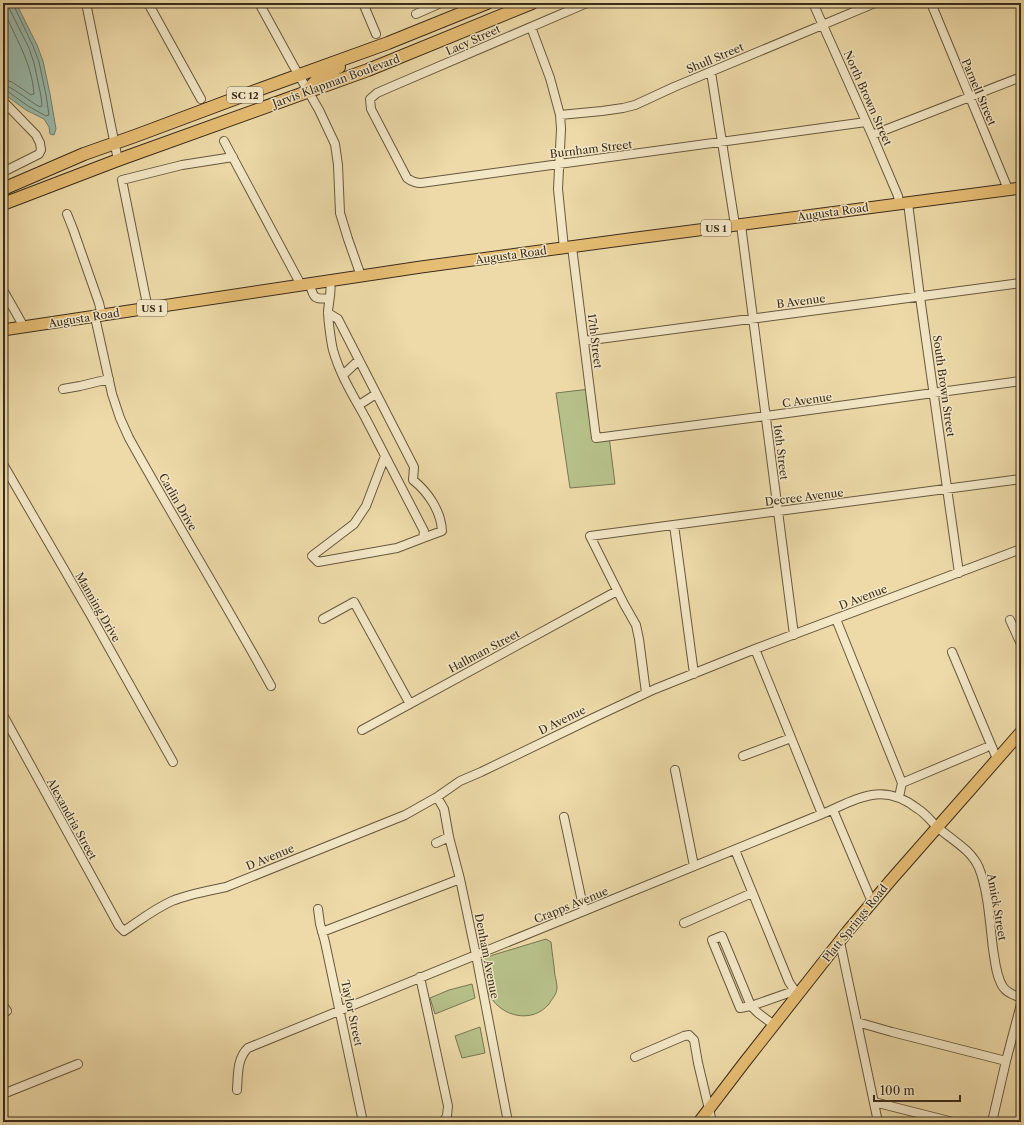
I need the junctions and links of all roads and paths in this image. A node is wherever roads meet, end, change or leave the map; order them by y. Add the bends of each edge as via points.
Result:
1 (86, 3) edge
2 (148, 3) edge
3 (259, 3) edge
4 (363, 3) edge
5 (441, 3) edge
6 (487, 3) edge
7 (532, 3) edge
8 (587, 3) edge
9 (813, 3) edge
10 (875, 3) edge
11 (930, 3) edge
12 (416, 14) dead end
13 (823, 25) junction
14 (531, 27) junction
15 (376, 34) dead end
16 (375, 48) junction
17 (711, 72) junction
18 (298, 76) junction
19 (1021, 77) edge
20 (308, 92) junction
21 (370, 98) joint
22 (969, 98) junction
23 (201, 99) dead end
24 (3, 101) edge
25 (560, 115) junction
26 (238, 117) junction
27 (866, 122) junction
28 (872, 135) junction
29 (224, 141) dead end
30 (722, 142) junction
31 (114, 144) junction
32 (233, 157) junction
33 (118, 160) junction
34 (559, 164) junction
35 (3, 172) edge
36 (1021, 188) edge
37 (3, 189) edge
38 (1008, 189) junction
39 (904, 203) junction
40 (3, 204) edge
41 (67, 214) dead end
42 (738, 225) junction
43 (568, 248) junction
44 (361, 276) junction
45 (330, 281) junction
46 (1021, 283) edge
47 (306, 284) junction
48 (3, 290) edge
49 (920, 297) junction
50 (329, 298) junction
51 (148, 309) junction
52 (328, 313) junction
53 (98, 316) junction
54 (753, 318) junction
55 (24, 327) junction
56 (3, 330) edge
57 (584, 341) junction
58 (359, 360) junction
59 (343, 375) junction
60 (109, 379) junction
61 (1021, 381) edge
62 (63, 389) dead end
63 (376, 394) junction
64 (934, 394) junction
65 (359, 405) junction
66 (766, 416) junction
67 (596, 438) joint
68 (385, 456) junction
69 (3, 464) edge
70 (1021, 479) edge
71 (413, 480) junction
72 (401, 486) junction
73 (947, 489) junction
74 (778, 511) junction
75 (674, 525) junction
76 (423, 538) junction
77 (1021, 549) edge
78 (959, 573) junction
79 (617, 591) junction
80 (836, 618) junction
81 (323, 619) dead end
82 (1010, 620) dead end
83 (794, 635) junction
84 (1021, 644) edge
85 (755, 649) junction
86 (952, 652) dead end
87 (694, 674) junction
88 (271, 686) dead end
89 (646, 693) junction
90 (410, 704) junction
91 (3, 715) edge
92 (362, 730) dead end
93 (1021, 732) edge
94 (791, 738) junction
95 (985, 748) dead end
96 (743, 756) dead end
97 (997, 759) junction
98 (172, 762) dead end
99 (675, 770) dead end
100 (902, 783) junction
101 (437, 797) junction
102 (899, 797) junction
103 (833, 810) junction
104 (822, 814) junction
105 (564, 817) dead end
106 (937, 827) junction
107 (449, 837) junction
108 (436, 843) dead end
109 (735, 850) junction
110 (694, 866) junction
111 (460, 879) junction
112 (752, 893) junction
113 (872, 902) junction
114 (318, 909) dead end
115 (584, 911) junction
116 (684, 923) dead end
117 (124, 931) joint
118 (322, 932) junction
119 (840, 942) junction
120 (476, 955) junction
121 (420, 977) junction
122 (796, 993) junction
123 (1021, 998) edge
124 (1021, 1004) edge
125 (752, 1006) junction
126 (340, 1010) junction
127 (857, 1022) junction
128 (774, 1025) junction
129 (635, 1057) dead end
130 (1006, 1061) junction
131 (78, 1064) dead end
132 (237, 1090) dead end
133 (3, 1094) edge
134 (874, 1102) junction
135 (710, 1109) junction
136 (445, 1119) edge
137 (363, 1122) edge
138 (508, 1122) edge
139 (699, 1122) edge
140 (712, 1122) edge
141 (878, 1122) edge
142 (954, 1122) edge
143 (992, 1122) edge

1 - 31 street
2 - 23 street
3 - 18 street
4 - 15 street
5 - 12 street
6 - 16 highway, Jarvis Klapman Boulevard / SC 12
7 - 20 highway, Jarvis Klapman Boulevard / SC 12 via 410,54
8 - 14 street, Lacy Street
9 - 13 street, North Brown Street
10 - 13 street, Shull Street
11 - 22 street, Parnell Street
13 - 17 street, Shull Street
13 - 27 street, North Brown Street
14 - 21 street, Lacy Street
14 - 25 street, 17th Street via 550,78
16 - 18 highway, Jarvis Klapman Boulevard / SC 12
16 - 20 highway via 322,76
17 - 25 street, Shull Street via 629,107
17 - 30 street, 16th Street
18 - 20 street
18 - 26 highway via 294,87
18 - 31 highway, Jarvis Klapman Boulevard / SC 12
19 - 22 street
20 - 26 highway, Jarvis Klapman Boulevard / SC 12
20 - 44 street via 326,124 336,149 340,213
21 - 34 street, Burnham Street via 370,109 404,173 416,183
22 - 28 street
22 - 38 street, Parnell Street
24 - 35 street via 36,135 41,150 39,154
25 - 34 street, 17th Street
26 - 33 highway, Jarvis Klapman Boulevard / SC 12
27 - 28 street, North Brown Street
27 - 30 street, Burnham Street
28 - 39 street, North Brown Street via 898,196
29 - 32 street
30 - 34 street, Burnham Street
30 - 42 street, 16th Street
31 - 33 street
31 - 37 highway, Jarvis Klapman Boulevard / SC 12 via 84,154
32 - 47 street
32 - 51 street via 182,165 122,180
33 - 40 highway, Jarvis Klapman Boulevard / SC 12
34 - 43 street, 17th Street via 558,189
36 - 38 main road, Augusta Road / US 1
38 - 39 main road, Augusta Road / US 1
39 - 42 main road, Augusta Road / US 1
39 - 49 street, South Brown Street
41 - 53 street, Carlin Drive via 97,296
42 - 43 main road, Augusta Road / US 1
42 - 54 street, 16th Street
43 - 44 main road, Augusta Road / US 1
43 - 57 street, 17th Street
44 - 45 main road, Augusta Road / US 1
45 - 47 main road, Augusta Road / US 1
45 - 50 street
46 - 49 street, B Avenue
47 - 50 street via 316,298
47 - 51 main road, Augusta Road / US 1
48 - 55 street
49 - 54 street, B Avenue
49 - 64 street, South Brown Street
50 - 52 street
51 - 53 main road, Augusta Road / US 1
52 - 58 street via 338,319
52 - 59 street via 333,349
53 - 55 main road, Augusta Road / US 1
53 - 60 street, Carlin Drive
54 - 57 street, B Avenue
54 - 66 street, 16th Street
55 - 56 main road, Augusta Road / US 1
57 - 67 street, 17th Street
58 - 59 street
58 - 63 street
59 - 65 street
60 - 62 street
60 - 88 street, Carlin Drive via 120,418 129,438
61 - 64 street, C Avenue
63 - 65 street
63 - 71 street via 414,467
64 - 66 street, C Avenue
64 - 73 street, South Brown Street
65 - 68 street
66 - 67 street, C Avenue
66 - 74 street, 16th Street
68 - 72 street
68 - 76 street via 366,506 354,524 312,556 318,562 397,548
69 - 98 street, Manning Drive
70 - 73 street, Decree Avenue
71 - 72 street
71 - 76 street via 432,500 442,522 442,531
72 - 76 street via 424,531
73 - 74 street, Decree Avenue
73 - 78 street, South Brown Street
74 - 75 street, Decree Avenue
74 - 83 street, 16th Street
75 - 79 street, Decree Avenue via 590,536
75 - 87 street
77 - 78 street, D Avenue
78 - 80 street, D Avenue
79 - 89 street via 638,632
79 - 90 street, Hallman Street
80 - 83 street, D Avenue
80 - 100 street
81 - 90 street via 354,602
82 - 84 street
83 - 85 street, D Avenue
85 - 87 street, D Avenue
85 - 94 street
86 - 97 street
87 - 89 street, D Avenue
89 - 101 street, D Avenue via 460,781
90 - 92 street, Hallman Street
91 - 117 street, Alexandria Street via 118,926
93 - 97 main road, Platt Springs Road
94 - 96 street
94 - 104 street
95 - 100 street
97 - 106 main road, Platt Springs Road
99 - 110 street
100 - 102 street
101 - 107 street, Denham Avenue via 444,808
101 - 117 street, D Avenue via 391,821 226,887 172,901
102 - 103 street, Crapps Avenue via 876,794
102 - 106 street, Crapps Avenue via 920,810
103 - 104 street, Crapps Avenue
103 - 113 street
104 - 109 street, Crapps Avenue
105 - 115 street
106 - 113 main road, Platt Springs Road
106 - 123 street, Amick Street via 969,853 979,868 985,890 998,976 1004,988
107 - 108 street
107 - 111 street, Denham Avenue
109 - 110 street, Crapps Avenue
109 - 112 street
110 - 115 street, Crapps Avenue
111 - 118 street
111 - 120 street, Denham Avenue
112 - 116 street
112 - 122 street
113 - 119 main road, Platt Springs Road
114 - 118 street, Taylor Street
115 - 120 street, Crapps Avenue
118 - 126 street, Taylor Street
119 - 122 main road, Platt Springs Road
119 - 127 street
120 - 121 street, Crapps Avenue
120 - 138 street, Denham Avenue
121 - 126 street, Crapps Avenue
121 - 136 street via 448,1106
122 - 125 street
122 - 128 main road, Platt Springs Road
124 - 130 street
125 - 125 street via 740,1008 712,940 722,936
125 - 128 street
126 - 132 street, Crapps Avenue via 244,1051 240,1061
126 - 137 street, Taylor Street
127 - 130 street
127 - 134 street
128 - 135 main road, Platt Springs Road
129 - 135 street via 689,1035 694,1040
130 - 143 street
131 - 133 street
134 - 141 street
134 - 142 street
135 - 139 main road, Platt Springs Road
135 - 140 street

